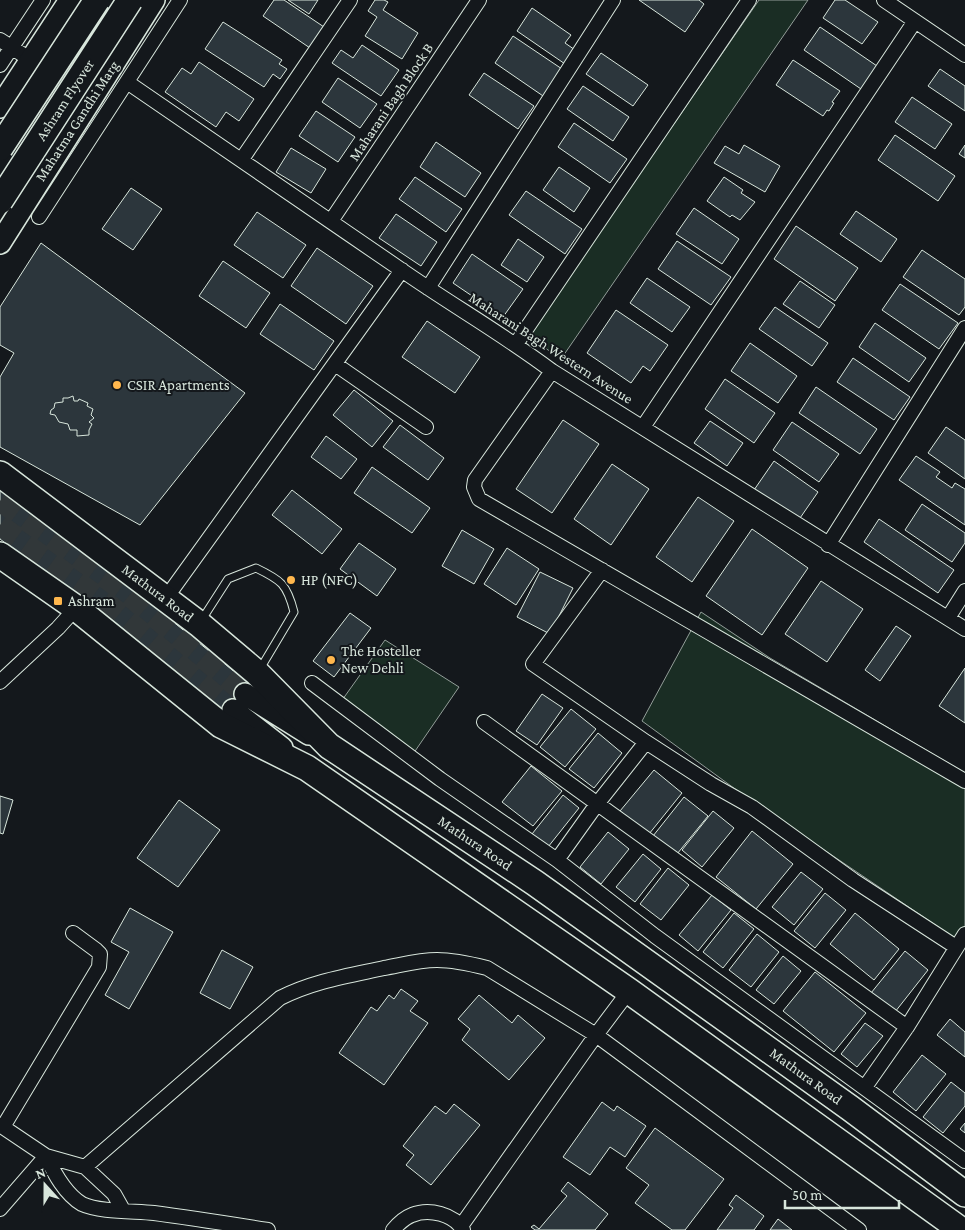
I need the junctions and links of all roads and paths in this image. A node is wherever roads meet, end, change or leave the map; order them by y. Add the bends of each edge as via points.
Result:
1 (43, 0) edge
2 (70, 0) edge
3 (97, 0) edge
4 (130, 0) edge
5 (154, 0) edge
6 (180, 0) edge
7 (350, 0) edge
8 (479, 0) edge
9 (613, 0) edge
10 (749, 0) edge
11 (884, 0) edge
12 (915, 21) junction
13 (6, 43) edge
14 (965, 55) edge
15 (31, 60) junction
16 (0, 65) edge
17 (127, 82) junction
18 (0, 107) edge
19 (0, 148) edge
20 (242, 159) junction
21 (0, 201) edge
22 (39, 217) dead end
23 (331, 222) junction
24 (2, 235) edge
25 (402, 270) junction
26 (428, 288) junction
27 (965, 328) edge
28 (516, 344) junction
29 (335, 364) junction
30 (552, 371) junction
31 (426, 427) dead end
32 (644, 427) junction
33 (0, 474) edge
34 (828, 545) junction
35 (0, 555) edge
36 (602, 570) junction
37 (965, 591) edge
38 (166, 598) junction
39 (76, 608) junction
40 (948, 618) junction
41 (199, 624) junction
42 (965, 629) edge
43 (257, 673) junction
44 (0, 682) edge
45 (312, 683) dead end
46 (484, 722) dead end
47 (646, 742) junction
48 (329, 746) junction
49 (307, 768) junction
50 (965, 781) edge
51 (597, 804) junction
52 (557, 860) junction
53 (73, 932) dead end
54 (965, 934) edge
55 (956, 948) junction
56 (630, 991) junction
57 (907, 1026) junction
58 (596, 1035) junction
59 (865, 1087) junction
60 (1, 1126) edge
61 (46, 1156) junction
62 (965, 1161) edge
63 (85, 1167) junction
64 (965, 1194) edge
65 (0, 1209) edge
66 (124, 1210) junction
67 (462, 1228) edge
68 (268, 1230) edge
69 (393, 1230) edge
70 (859, 1230) edge
71 (961, 1230) edge

1 - 13 street
2 - 15 main road
3 - 19 highway, Ashram Flyover, bridge
4 - 21 highway, Ashram Flyover, bridge
5 - 24 main road, Mahatma Gandhi Marg
6 - 17 street
7 - 20 street
8 - 23 street, Maharani Bagh Block B
9 - 26 street
10 - 28 street
11 - 12 street
12 - 14 street
12 - 32 street
13 - 15 street
13 - 16 street
15 - 18 main road
17 - 20 street, Maharani Bagh Western Avenue
17 - 22 street
20 - 23 street, Maharani Bagh Western Avenue
23 - 25 street, Maharani Bagh Western Avenue
25 - 26 street, Maharani Bagh Western Avenue
25 - 29 street
26 - 28 street, Maharani Bagh Western Avenue
27 - 34 street
28 - 30 street, Maharani Bagh Western Avenue
29 - 31 street
29 - 38 street
30 - 32 street, Maharani Bagh Western Avenue
30 - 36 street via 474,487 480,499
32 - 34 street, Maharani Bagh Western Avenue
33 - 38 highway, Mathura Road
34 - 40 street, Maharani Bagh Western Avenue
35 - 39 highway
36 - 47 street via 533,664
36 - 50 street
37 - 40 street
38 - 41 highway, Mathura Road
39 - 44 street
39 - 49 highway via 220,725
40 - 42 street, Maharani Bagh Western Avenue
41 - 43 highway, Mathura Road
41 - 43 lane via 228,579 256,568 276,578 289,592 294,612
43 - 48 highway, Mathura Road
45 - 52 street via 440,779
46 - 51 street
47 - 51 street
47 - 55 street via 752,807 853,880
48 - 49 main road via 239,702
48 - 64 highway, Mathura Road via 543,889
49 - 56 highway
51 - 52 street
51 - 57 street
52 - 59 street via 654,936
53 - 60 street via 100,954 99,967
54 - 55 street
55 - 57 street
56 - 58 street
56 - 71 highway
57 - 59 street
58 - 63 street via 487,968 469,963 417,962 334,978 302,987 280,998
58 - 67 street
58 - 70 street
59 - 62 street
60 - 61 street
61 - 63 street
61 - 65 street
61 - 66 street via 57,1179 81,1203 95,1209
63 - 66 street via 114,1194
66 - 68 street
67 - 69 street via 445,1215 430,1212 407,1217

